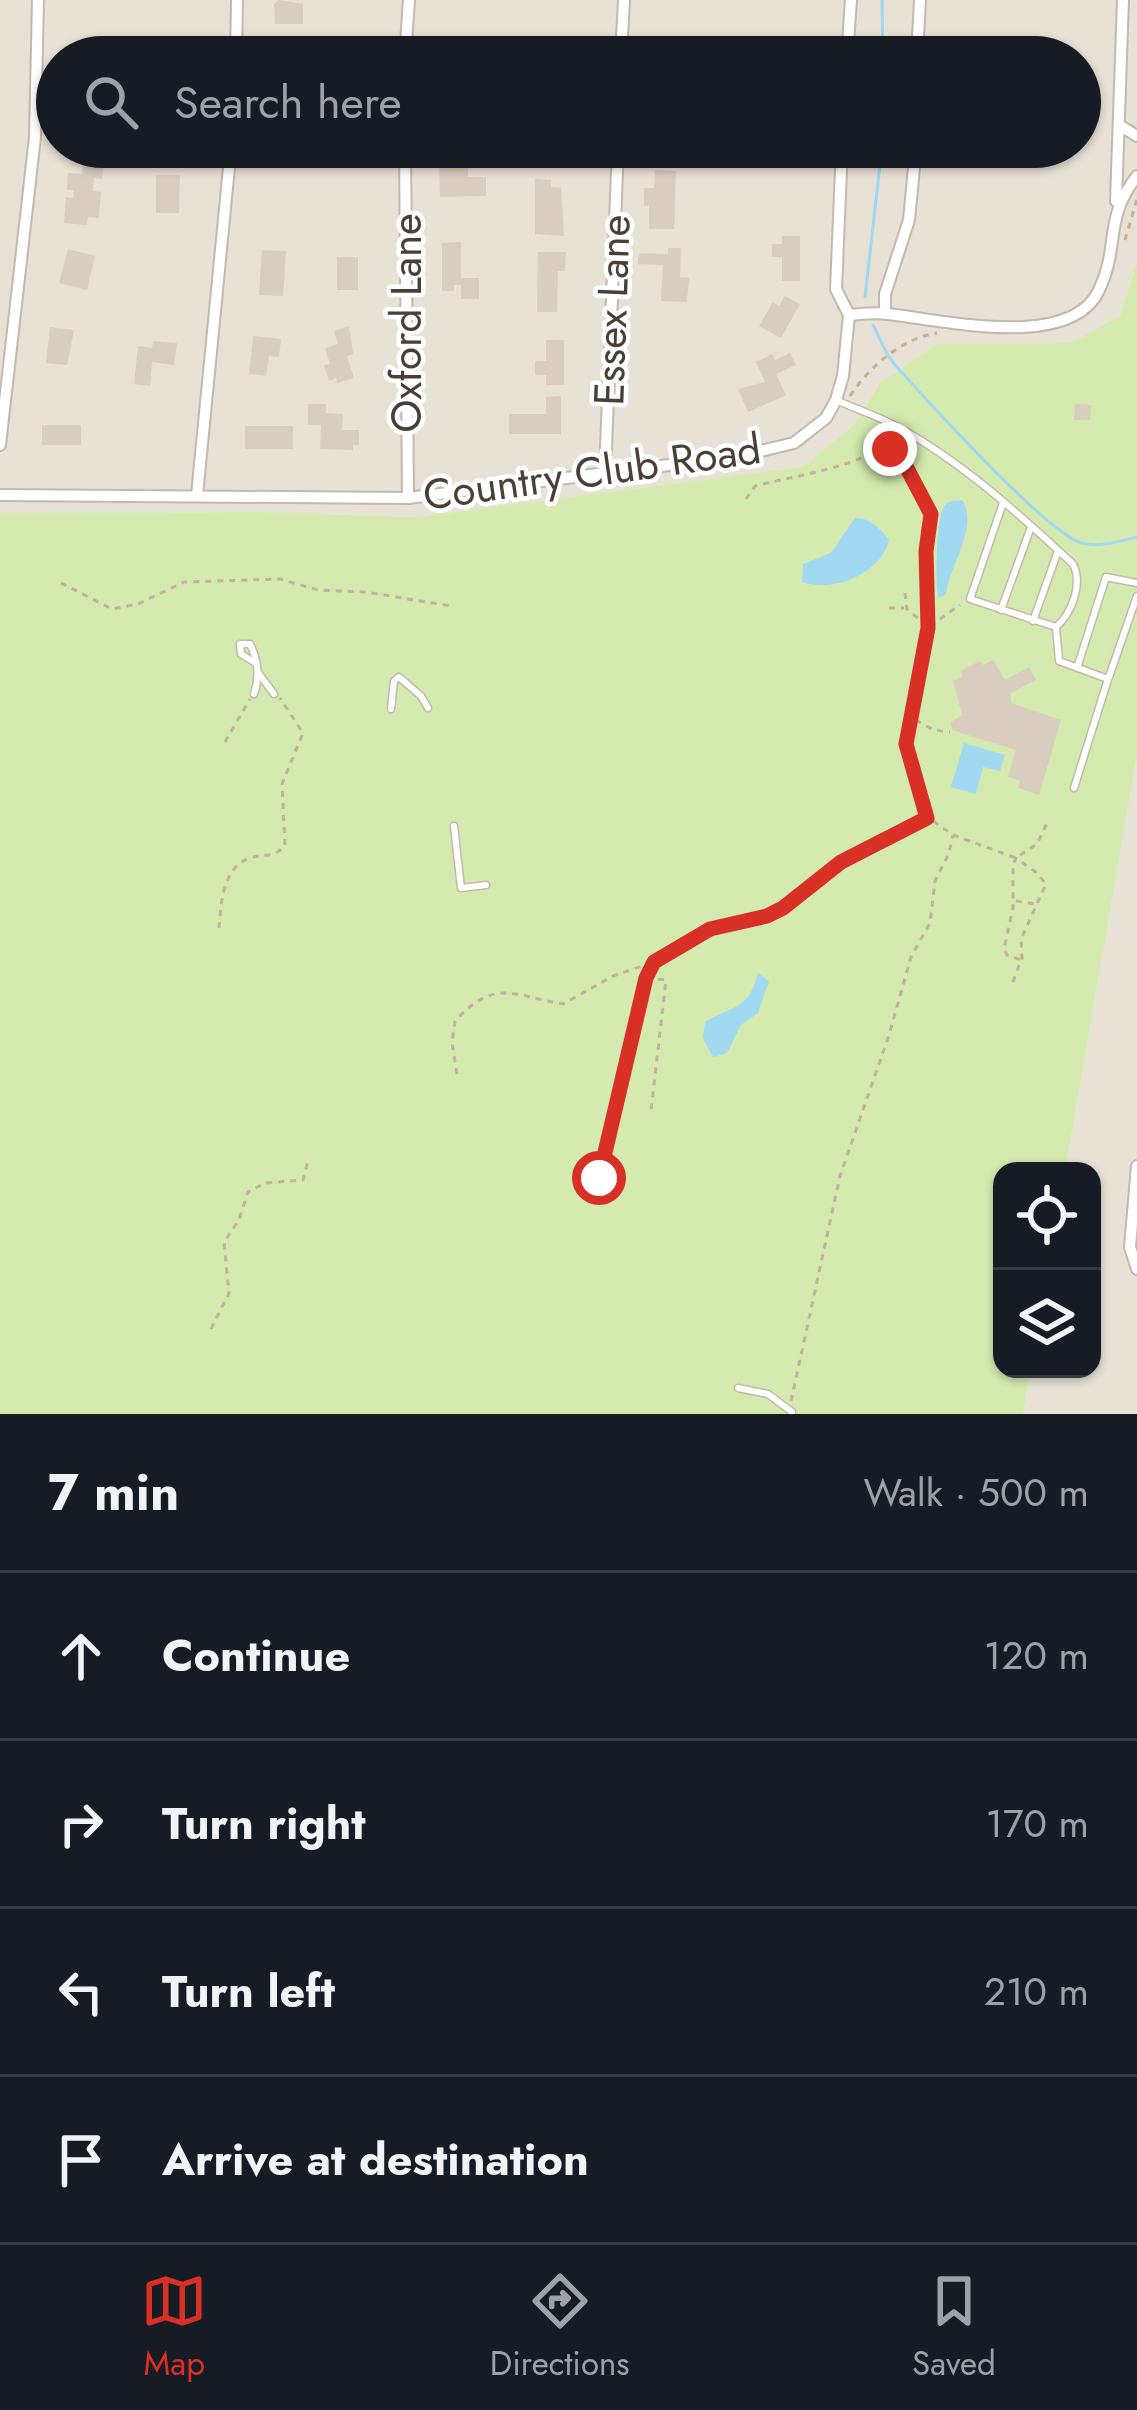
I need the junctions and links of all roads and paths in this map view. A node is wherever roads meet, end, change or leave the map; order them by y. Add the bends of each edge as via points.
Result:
1 (38, 0) edge
2 (237, 0) edge
3 (409, 0) edge
4 (624, 0) edge
5 (851, 0) edge
6 (920, 0) edge
7 (1123, 0) edge
8 (37, 36) edge
9 (236, 36) edge
10 (406, 36) edge
11 (622, 36) edge
12 (848, 36) edge
13 (917, 36) edge
14 (36, 91) edge
15 (1119, 125) junction
16 (1137, 136) edge
17 (229, 168) edge
18 (405, 168) edge
19 (617, 168) edge
20 (841, 168) edge
21 (914, 168) edge
22 (1137, 176) edge
23 (1137, 200) edge
24 (1116, 207) junction
25 (1123, 252) dead end
26 (886, 313) junction
27 (849, 315) junction
28 (950, 330) dead end
29 (882, 360) dead end
30 (836, 400) junction
31 (0, 445) edge
32 (605, 473) junction
33 (0, 494) edge
34 (197, 495) junction
35 (408, 498) junction
36 (746, 499) dead end
37 (1003, 503) junction
38 (1031, 526) junction
39 (1058, 550) junction
40 (1137, 583) edge
41 (61, 584) dead end
42 (905, 593) dead end
43 (1137, 596) edge
44 (960, 605) dead end
45 (451, 606) dead end
46 (889, 608) dead end
47 (908, 609) junction
48 (1001, 610) junction
49 (1033, 621) junction
50 (1056, 627) junction
51 (928, 628) junction
52 (254, 662) dead end
53 (1077, 668) junction
54 (259, 674) junction
55 (1108, 679) junction
56 (254, 694) joint
57 (274, 694) joint
58 (428, 708) dead end
59 (391, 710) dead end
60 (912, 718) junction
61 (950, 732) dead end
62 (225, 742) dead end
63 (1074, 788) dead end
64 (927, 818) junction
65 (1047, 823) dead end
66 (454, 826) dead end
67 (952, 835) junction
68 (1016, 858) junction
69 (486, 885) dead end
70 (1014, 901) junction
71 (1036, 904) junction
72 (220, 928) dead end
73 (1005, 938) junction
74 (1021, 939) junction
75 (1021, 960) junction
76 (654, 962) junction
77 (646, 978) junction
78 (1013, 982) dead end
79 (457, 1074) dead end
80 (619, 1103) joint
81 (651, 1111) dead end
82 (308, 1161) dead end
83 (1137, 1166) edge
84 (599, 1178) dead end
85 (1137, 1269) edge
86 (211, 1329) dead end
87 (738, 1388) dead end
88 (792, 1412) edge

1 - 8 street
2 - 9 street
3 - 10 street
4 - 11 street
5 - 12 street
6 - 13 street
7 - 15 street
14 - 31 street
15 - 16 street
15 - 24 street
17 - 34 street
18 - 35 street, Oxford Lane
19 - 32 street, Essex Lane
20 - 27 street via 836,289
21 - 26 street
22 - 24 street
23 - 25 path
24 - 26 street via 1102,286 1080,313 1000,326
26 - 27 street
27 - 30 street
28 - 29 path via 926,334
30 - 32 street, Country Club Road via 794,443
30 - 37 lane via 896,426
32 - 35 street, Country Club Road
33 - 34 street, Country Club Road
34 - 35 street, Country Club Road
36 - 51 path via 755,486 896,451 931,514
37 - 38 lane
37 - 48 lane via 970,599
38 - 39 lane
38 - 48 lane
39 - 49 lane
39 - 50 lane via 1078,579
40 - 53 lane via 1106,577
41 - 45 path via 112,609 184,582 280,579
42 - 47 path
43 - 55 lane
44 - 51 path
46 - 47 path
47 - 51 path
48 - 49 lane
49 - 50 lane
50 - 53 lane via 1057,658
51 - 60 path
52 - 54 lane
53 - 55 lane
54 - 56 lane
54 - 57 lane
55 - 63 lane
56 - 62 path
57 - 72 path via 303,734 282,784 285,844 275,855 239,864 223,893
58 - 59 lane via 399,677
60 - 61 path
60 - 64 path via 906,744
64 - 67 path
64 - 76 path via 841,862 783,908 710,929
65 - 68 path via 1037,844
66 - 69 lane via 459,884
67 - 68 path
67 - 88 path via 930,923 911,957 840,1176
68 - 70 path
68 - 71 path via 1046,882
70 - 71 path
70 - 73 path
71 - 74 path
73 - 74 path
73 - 75 path via 1005,953
74 - 75 path
75 - 78 path
76 - 77 path
76 - 79 path via 563,1004 504,991 485,995 455,1021
77 - 80 path
77 - 81 path via 666,980
80 - 84 lane
82 - 86 path via 303,1180 248,1192 224,1242 230,1293
83 - 85 street via 1130,1246
87 - 88 lane via 768,1394

